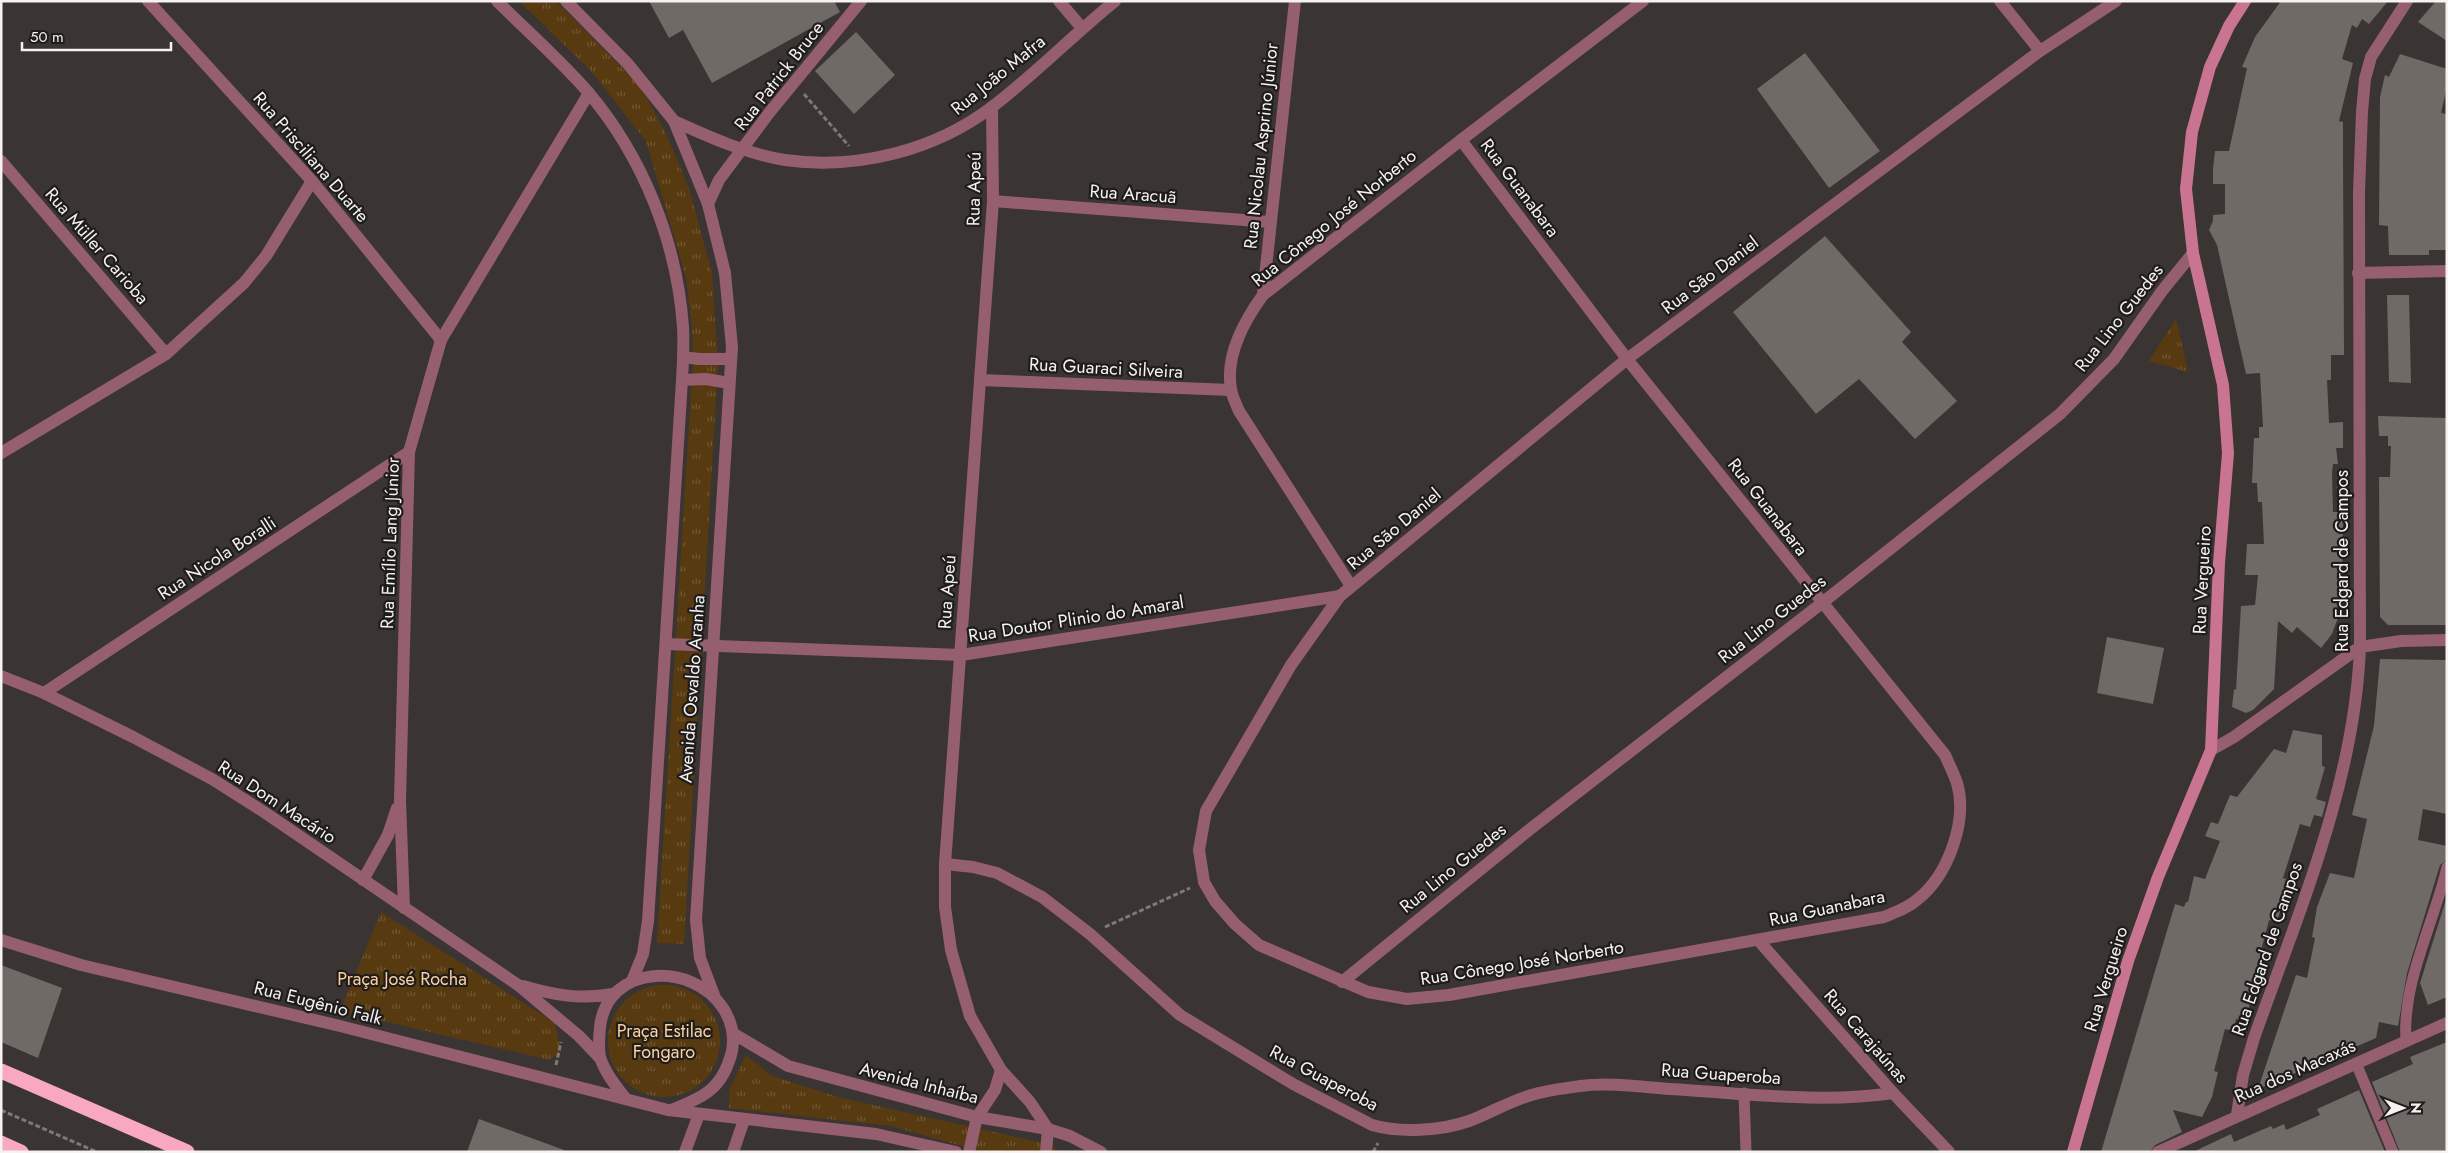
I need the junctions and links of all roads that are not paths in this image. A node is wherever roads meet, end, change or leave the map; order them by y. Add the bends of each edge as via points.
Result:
1 (148, 1) edge
2 (497, 1) edge
3 (566, 1) edge
4 (860, 1) edge
5 (1059, 1) edge
6 (1115, 1) edge
7 (1295, 1) edge
8 (1643, 1) edge
9 (2000, 1) edge
10 (2116, 1) edge
11 (2245, 1) edge
12 (2408, 1) edge
13 (1082, 28) junction
14 (2040, 51) junction
15 (589, 93) junction
16 (992, 107) junction
17 (674, 121) junction
18 (1461, 140) junction
19 (743, 149) junction
20 (1, 161) edge
21 (312, 182) junction
22 (993, 201) junction
23 (708, 204) junction
24 (1270, 222) junction
25 (2193, 253) junction
26 (2447, 271) edge
27 (2358, 272) junction
28 (1263, 295) junction
29 (441, 340) junction
30 (166, 354) junction
31 (683, 356) junction
32 (731, 359) junction
33 (1627, 359) junction
34 (682, 380) junction
35 (980, 380) junction
36 (730, 383) junction
37 (1231, 390) junction
38 (409, 452) junction
39 (1, 453) edge
40 (1351, 586) junction
41 (1340, 596) junction
42 (1822, 603) junction
43 (2447, 640) edge
44 (666, 644) junction
45 (712, 645) junction
46 (2360, 647) junction
47 (961, 655) junction
48 (1, 676) edge
49 (44, 693) junction
50 (2211, 750) junction
51 (400, 800) junction
52 (945, 864) junction
53 (2447, 867) edge
54 (363, 880) junction
55 (404, 908) junction
56 (1, 940) edge
57 (1759, 941) junction
58 (632, 981) junction
59 (1342, 982) junction
60 (518, 985) junction
61 (613, 994) junction
62 (714, 995) junction
63 (2447, 1024) edge
64 (734, 1034) junction
65 (2406, 1041) junction
66 (600, 1058) junction
67 (2356, 1063) junction
68 (1001, 1070) junction
69 (1, 1071) edge
70 (1893, 1093) junction
71 (1744, 1094) junction
72 (626, 1099) junction
73 (668, 1110) junction
74 (699, 1114) junction
75 (2237, 1115) junction
76 (977, 1116) junction
77 (744, 1120) junction
78 (1048, 1129) junction
79 (1, 1143) edge
80 (21, 1152) edge
81 (187, 1152) edge
82 (685, 1152) edge
83 (733, 1152) edge
84 (956, 1152) edge
85 (969, 1152) edge
86 (1046, 1152) edge
87 (1101, 1152) edge
88 (1746, 1152) edge
89 (1949, 1152) edge
90 (2073, 1152) edge
91 (2158, 1152) edge
92 (2393, 1152) edge

1 - 21 street, Rua Prisciliana Duarte
2 - 15 street, Avenida Osvaldo Aranha
3 - 17 street via 628,64
4 - 19 street, Rua Patrick Bruce
5 - 13 street
6 - 13 street, Rua João Mafra
7 - 24 street, Rua Nicolau Asprino Júnior
8 - 18 street, Rua Cônego José Norberto
9 - 14 street
10 - 14 street, Rua São Daniel
11 - 25 main road, Rua Vergueiro via 2210,67 2192,132 2186,189
12 - 27 street, Rua Edgard de Campos via 2372,57 2365,79
13 - 16 street, Rua João Mafra
14 - 33 street, Rua São Daniel
15 - 29 street, Rua Emílio Lang Júnior
15 - 31 street, Avenida Osvaldo Aranha via 610,122 657,207 674,268 683,327
16 - 19 street, Rua João Mafra via 957,130 882,157 828,163 784,160
16 - 22 street, Rua Apeú
17 - 19 street, Rua João Mafra
17 - 23 street, Avenida Osvaldo Aranha
18 - 28 street, Rua Cônego José Norberto
18 - 33 street, Rua Guanabara
19 - 23 street via 719,180
20 - 30 street, Rua Müller Carioba
21 - 29 street, Rua Prisciliana Duarte
21 - 30 street via 266,256 244,283
22 - 24 street, Rua Aracuã
22 - 35 street, Rua Apeú
23 - 32 street, Avenida Osvaldo Aranha via 725,273
24 - 28 street, Rua Nicolau Asprino Júnior
25 - 42 street, Rua Lino Guedes via 2114,359 2060,414
25 - 50 main road, Rua Vergueiro via 2223,385 2228,453 2219,563
26 - 27 street
27 - 46 street, Rua Edgard de Campos
28 - 37 street, Rua Cônego José Norberto via 1239,335 1232,356
29 - 38 street, Rua Emílio Lang Júnior
30 - 39 street
31 - 32 street
31 - 34 street, Avenida Osvaldo Aranha
32 - 36 street, Avenida Osvaldo Aranha
33 - 40 street, Rua São Daniel
33 - 42 street, Rua Guanabara
34 - 36 street
34 - 44 street, Avenida Osvaldo Aranha
35 - 37 street, Rua Guaraci Silveira
35 - 47 street, Rua Apeú
36 - 45 street, Avenida Osvaldo Aranha
37 - 40 street, Rua Cônego José Norberto via 1239,411
38 - 49 street, Rua Nicola Boralli
38 - 51 street, Rua Emílio Lang Júnior
40 - 41 street, Rua São Daniel
41 - 47 street, Rua Doutor Plinio do Amaral
41 - 59 street, Rua Cônego José Norberto via 1290,665 1206,811 1199,850 1204,882 1234,924 1259,945
42 - 57 street, Rua Guanabara via 1945,755 1957,784 1958,825 1938,878 1906,908 1884,917
42 - 59 street, Rua Lino Guedes via 1528,830
43 - 46 street via 2401,641
44 - 45 street, Rua Doutor Plinio do Amaral
44 - 58 street, Avenida Osvaldo Aranha via 648,922 643,954
45 - 47 street, Rua Doutor Plinio do Amaral
45 - 62 street, Avenida Osvaldo Aranha via 696,920 700,958
46 - 50 street
46 - 75 street, Rua Edgard de Campos via 2352,733 2334,803 2254,1038 2243,1075
47 - 52 street, Rua Apeú
48 - 49 street, Rua Dom Macário
49 - 54 street, Rua Dom Macário via 212,779
50 - 90 main road, Rua Vergueiro via 2128,961
51 - 54 street, Rua Emílio Lang Júnior via 388,835
51 - 55 street, Rua Emílio Lang Júnior
52 - 68 street, Rua Apeú via 946,907 959,980 970,1016
52 - 71 street, Rua Guaperoba via 997,873 1042,897 1201,1030 1372,1125 1421,1129 1452,1126 1535,1094 1582,1086
53 - 65 lane via 2417,966 2408,1006
54 - 55 street, Rua Dom Macário
55 - 60 street, Rua Dom Macário
56 - 72 street, Rua Eugênio Falk via 81,965 340,1026
57 - 59 street, Rua Cônego José Norberto via 1428,998 1389,997
57 - 70 street, Rua Carajaúnas
58 - 61 street
58 - 62 street via 668,976 691,980
60 - 61 street, Rua Dom Macário via 558,996 580,998
60 - 66 street, Rua Dom Macário
61 - 66 street via 601,1012
62 - 64 street
63 - 65 street, Rua dos Macaxás
64 - 73 street via 727,1070 711,1091
64 - 76 street, Avenida Inhaíba via 788,1066
65 - 67 street, Rua dos Macaxás
66 - 72 street
67 - 75 street, Rua dos Macaxás
67 - 92 lane
68 - 76 street via 994,1090
68 - 78 street, Rua Apeú via 1030,1102
69 - 81 highway
70 - 71 street, Rua Guaperoba via 1846,1098
70 - 89 street, Rua Carajaúnas
71 - 88 lane
72 - 73 street
73 - 74 street
74 - 77 street
74 - 82 street
75 - 91 street, Rua dos Macaxás
76 - 78 street, Avenida Inhaíba
76 - 85 street
77 - 83 street
77 - 84 street via 876,1134
78 - 86 street
78 - 87 street, Avenida Inhaíba
79 - 80 highway

